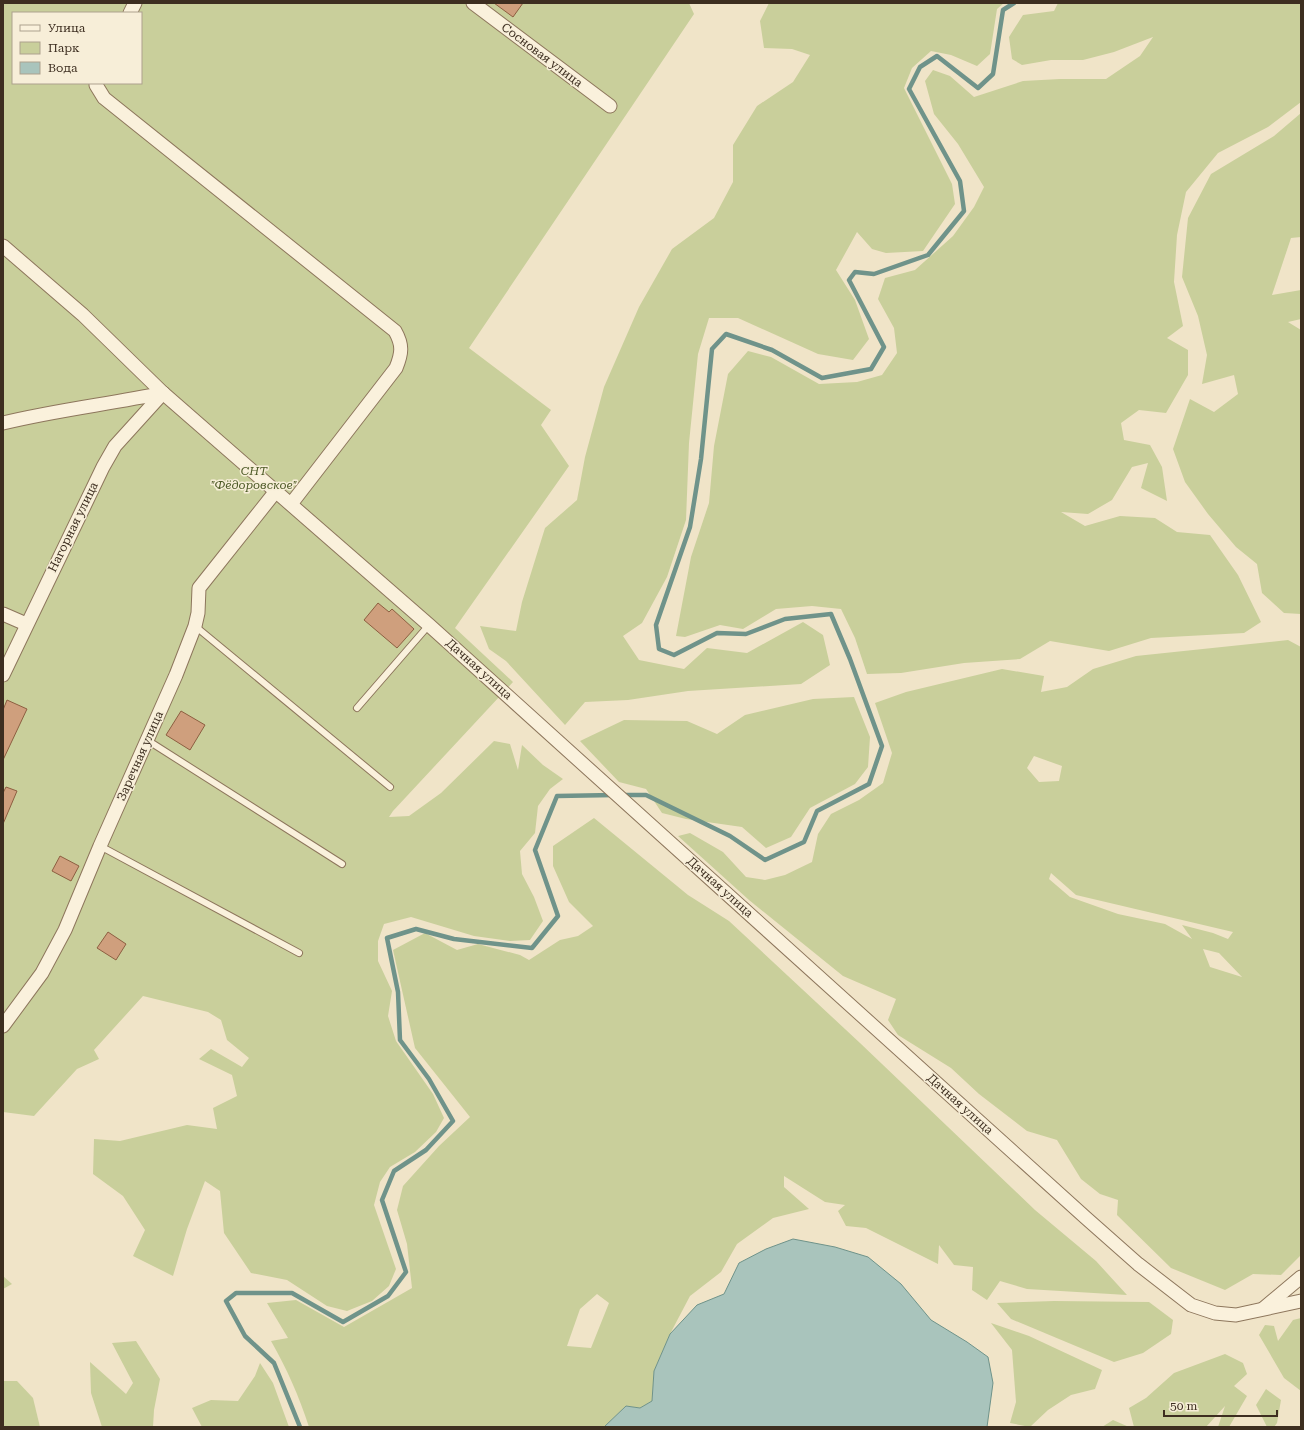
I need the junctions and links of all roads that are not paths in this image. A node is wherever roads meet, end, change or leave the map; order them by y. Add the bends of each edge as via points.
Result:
1 (135, 3) edge
2 (473, 3) edge
3 (130, 12) edge
4 (96, 84) edge
5 (610, 106) dead end
6 (3, 246) edge
7 (163, 393) junction
8 (3, 423) edge
9 (276, 491) junction
10 (291, 504) junction
11 (3, 614) edge
12 (26, 624) junction
13 (430, 624) junction
14 (195, 626) junction
15 (3, 675) edge
16 (356, 708) dead end
17 (147, 740) junction
18 (390, 787) dead end
19 (100, 846) junction
20 (342, 864) dead end
21 (299, 953) dead end
22 (3, 1026) edge
23 (1301, 1277) edge
24 (1301, 1301) edge
25 (1262, 1310) junction

1 - 3 street
2 - 5 street, Сосновая улица
4 - 10 street via 104,98 395,331 400,341 402,354 396,368
6 - 7 street, Дачная улица via 83,315
7 - 8 street via 113,404 39,414
7 - 9 street, Дачная улица
7 - 12 street, Нагорная улица via 115,446 103,466
9 - 10 street, Дачная улица
9 - 14 street, Заречная улица via 199,588
10 - 13 street, Дачная улица
11 - 12 street
12 - 15 street, Нагорная улица
13 - 16 lane
13 - 25 street, Дачная улица via 1086,1218 1168,1288 1192,1305 1215,1313 1236,1315
14 - 17 street, Заречная улица
14 - 18 lane
17 - 19 street, Заречная улица
17 - 20 lane
19 - 21 lane
19 - 22 street, Заречная улица via 65,930 42,973
23 - 25 street
24 - 25 street, Дачная улица

